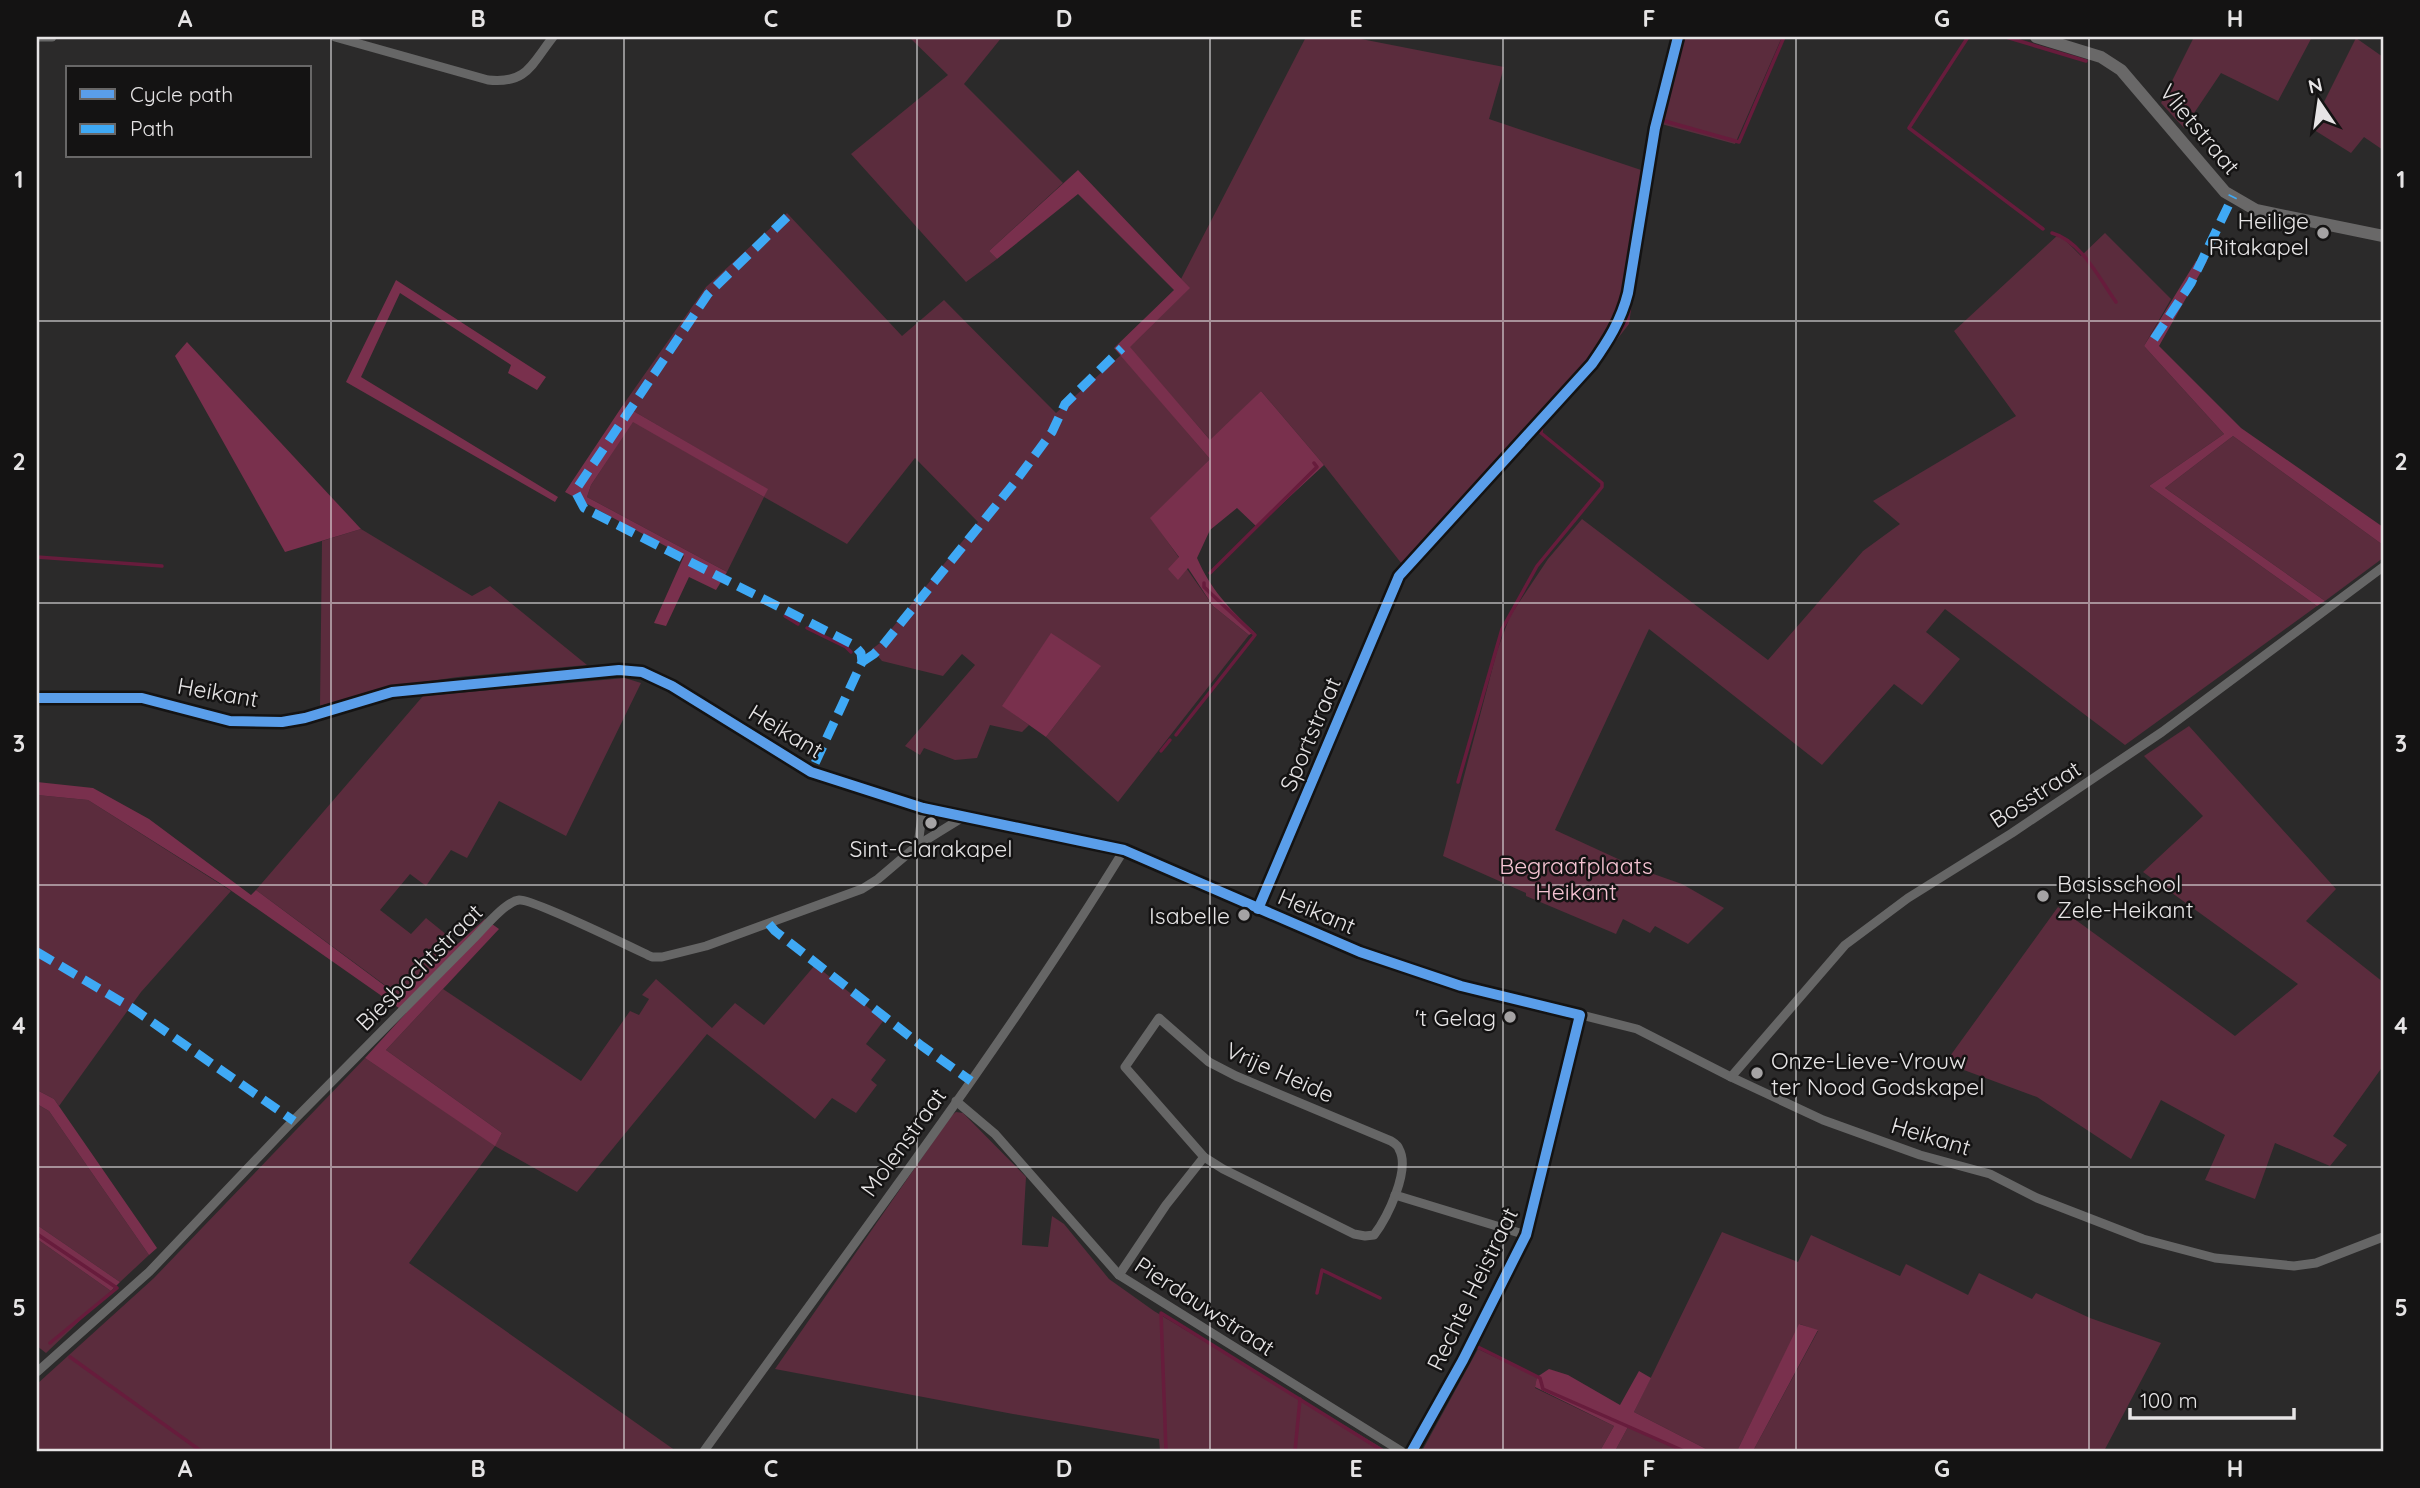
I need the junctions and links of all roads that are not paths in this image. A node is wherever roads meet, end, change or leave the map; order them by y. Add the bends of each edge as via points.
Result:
1 (37, 37) edge
2 (52, 37) edge
3 (335, 37) edge
4 (553, 37) edge
5 (2036, 37) edge
6 (2383, 236) edge
7 (2383, 567) edge
8 (1399, 576) dead end
9 (37, 698) edge
10 (923, 808) junction
11 (965, 816) junction
12 (918, 845) junction
13 (1124, 850) junction
14 (1258, 909) junction
15 (1580, 1015) junction
16 (1731, 1077) junction
17 (956, 1101) junction
18 (1204, 1157) junction
19 (1395, 1195) junction
20 (1526, 1235) junction
21 (2383, 1237) edge
22 (1119, 1275) junction
23 (37, 1372) edge
24 (704, 1451) edge
25 (1401, 1451) edge
26 (1412, 1451) edge

1 - 2 street
3 - 4 street via 503,82 525,72
5 - 6 street, Vlietstraat via 2101,58 2121,70 2225,192 2256,210
7 - 16 street, Bosstraat via 2162,732 1908,898 1845,945
8 - 14 street, Sportstraat
9 - 10 street, Heikant via 142,698 230,721 282,722 392,692 619,670 642,672 811,772
10 - 11 street, Heikant
10 - 12 street
11 - 12 street, Biesbochtstraat
11 - 13 street, Heikant
12 - 23 street, Biesbochtstraat via 862,889 706,946 662,957 652,957 526,900 517,900 287,1127 149,1272
13 - 14 street, Heikant
13 - 17 street, Molenstraat via 1064,947
14 - 15 street, Heikant via 1434,978
15 - 16 street, Heikant via 1637,1029
15 - 20 street, Rechte Heistraat
16 - 21 street, Heikant via 1823,1120 1990,1174 2037,1198 2143,1239 2215,1258 2294,1266 2316,1263
17 - 22 street, Pierdauwstraat via 995,1134
17 - 24 street, Molenstraat
18 - 19 street, Vrije Heide via 1364,1236 1374,1234 1384,1221
18 - 19 street, Vrije Heide via 1125,1067 1159,1017 1209,1062 1391,1141 1400,1149 1402,1164
18 - 22 street
19 - 20 street
20 - 26 street, Rechte Heistraat
22 - 25 street, Pierdauwstraat

